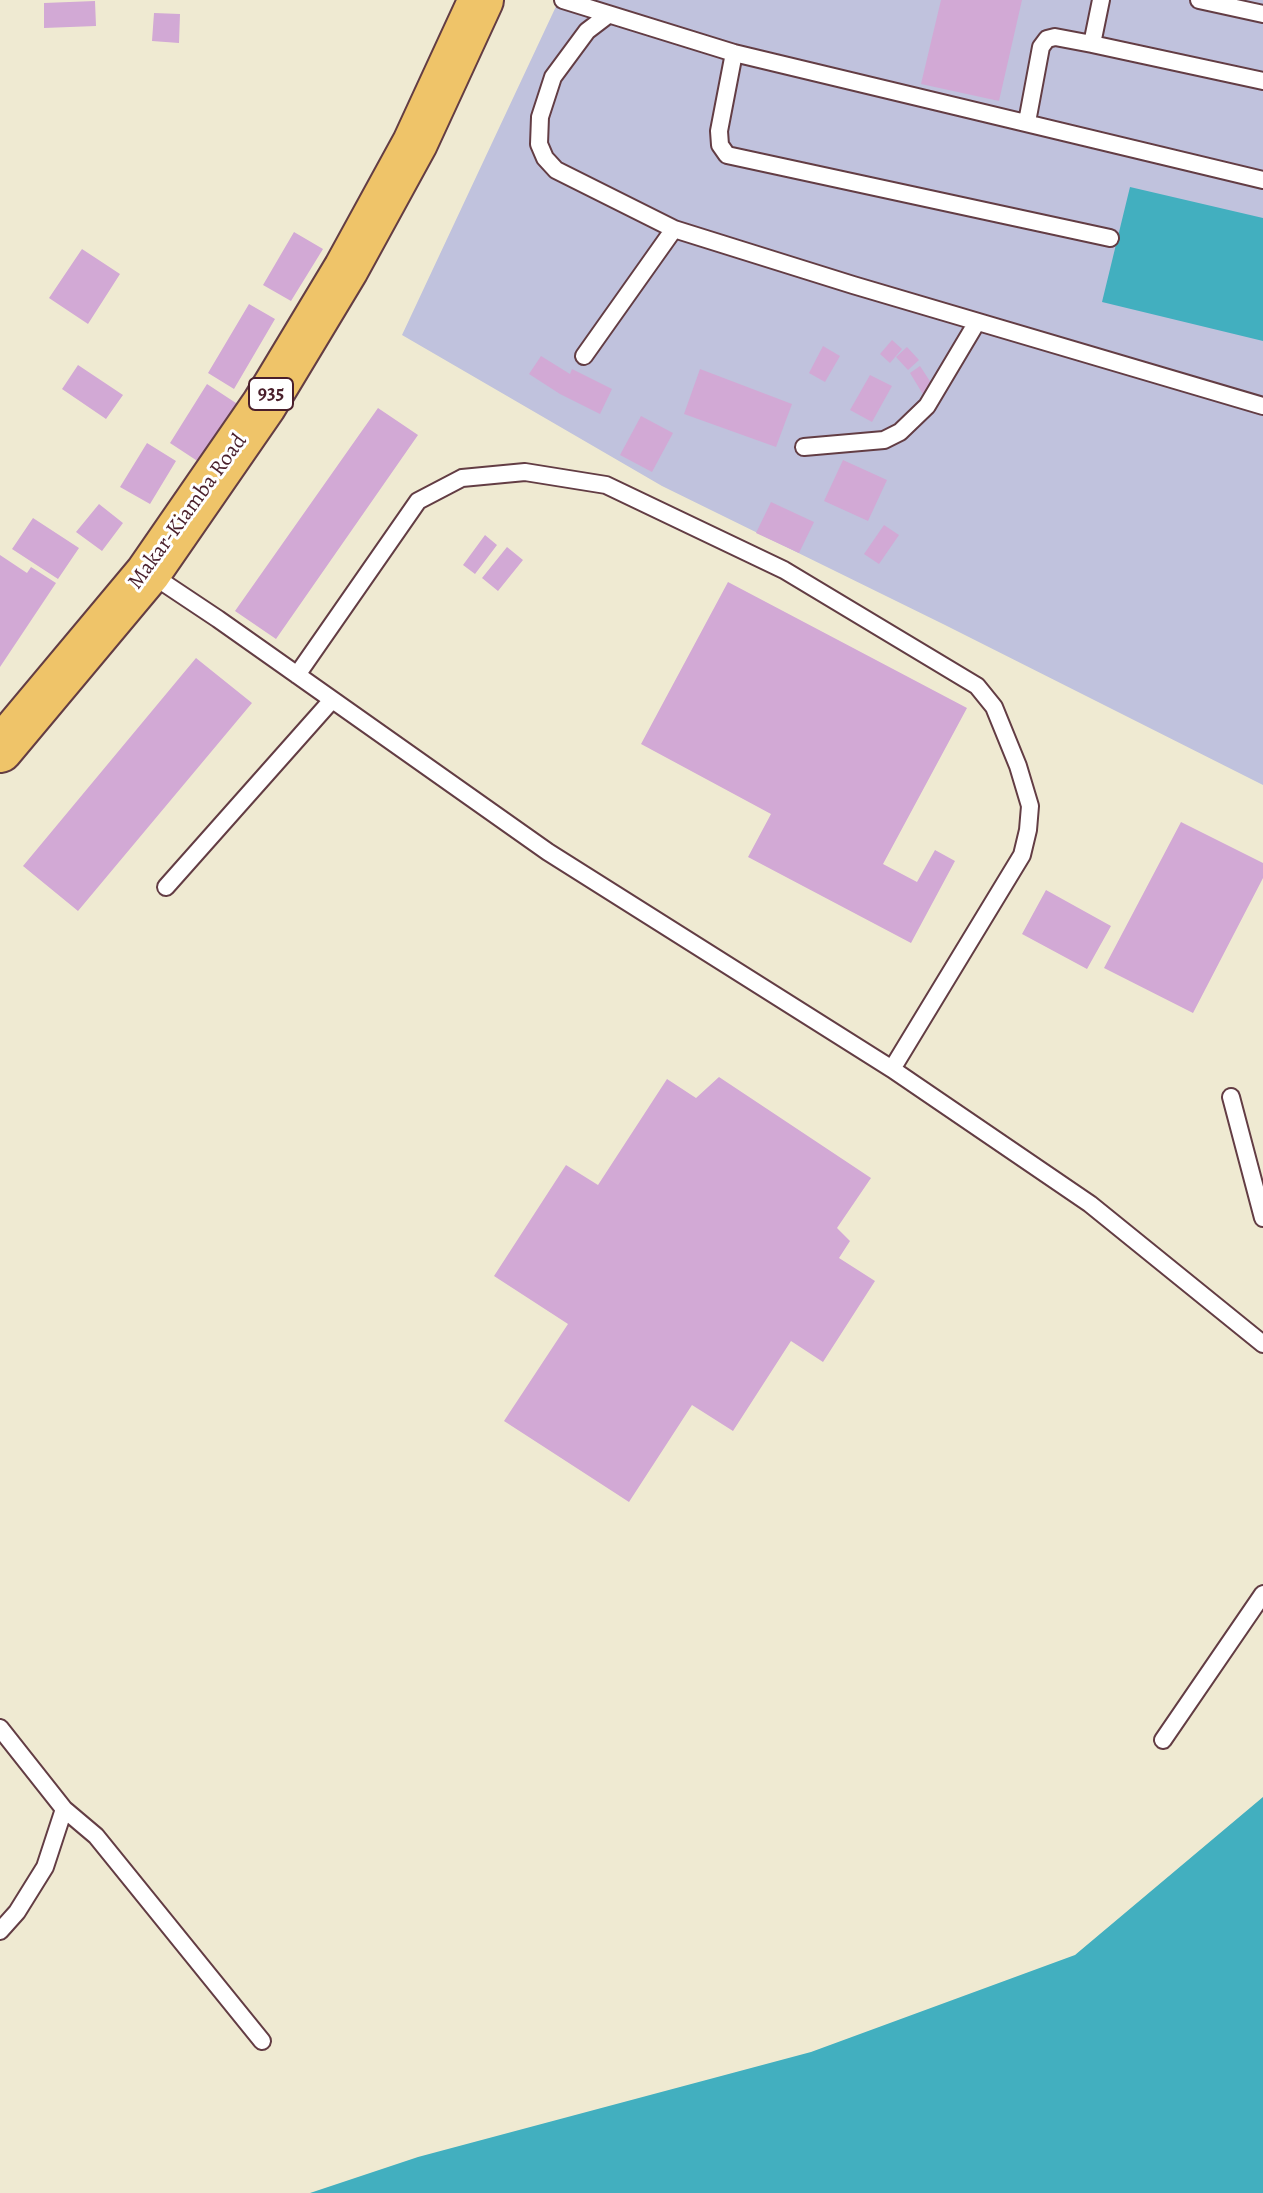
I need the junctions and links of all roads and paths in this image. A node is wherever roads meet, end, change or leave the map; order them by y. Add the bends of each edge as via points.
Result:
1 (481, 0) edge
2 (563, 0) edge
3 (1101, 0) edge
4 (1199, 0) edge
5 (1263, 14) edge
6 (608, 15) junction
7 (1092, 44) junction
8 (734, 53) junction
9 (1263, 81) edge
10 (1027, 122) junction
11 (1263, 180) edge
12 (674, 229) junction
13 (1110, 238) dead end
14 (977, 322) junction
15 (584, 356) dead end
16 (1263, 406) edge
17 (804, 447) dead end
18 (148, 573) junction
19 (297, 675) junction
20 (332, 700) junction
21 (0, 750) edge
22 (166, 887) dead end
23 (892, 1069) junction
24 (1231, 1097) dead end
25 (1263, 1218) edge
26 (1263, 1344) edge
27 (1263, 1594) edge
28 (0, 1728) edge
29 (1163, 1740) dead end
30 (64, 1809) junction
31 (0, 1931) edge
32 (262, 2041) dead end

1 - 18 main road, Makar-Kiamba Road / 935 via 415,143 346,269 264,405
2 - 6 lane
3 - 7 lane
4 - 5 lane
6 - 8 lane
6 - 12 lane via 587,31 553,77 540,117 539,144 556,170
7 - 9 lane
7 - 10 lane via 1047,39
8 - 10 lane
8 - 13 lane via 719,131 727,155
10 - 11 lane
12 - 14 lane
12 - 15 lane
14 - 16 lane
14 - 17 lane via 927,406 900,432 884,440
18 - 19 lane
18 - 21 main road, Makar-Kiamba Road / 935
19 - 20 lane
19 - 23 lane via 418,501 462,478 525,472 606,485 784,570 977,686 994,707 1018,766 1030,806 1028,830 1022,855
20 - 22 lane
20 - 23 lane via 548,852
23 - 26 lane via 1090,1204
24 - 25 lane
27 - 29 lane
28 - 30 lane
30 - 31 lane via 45,1867
30 - 32 lane via 96,1836

